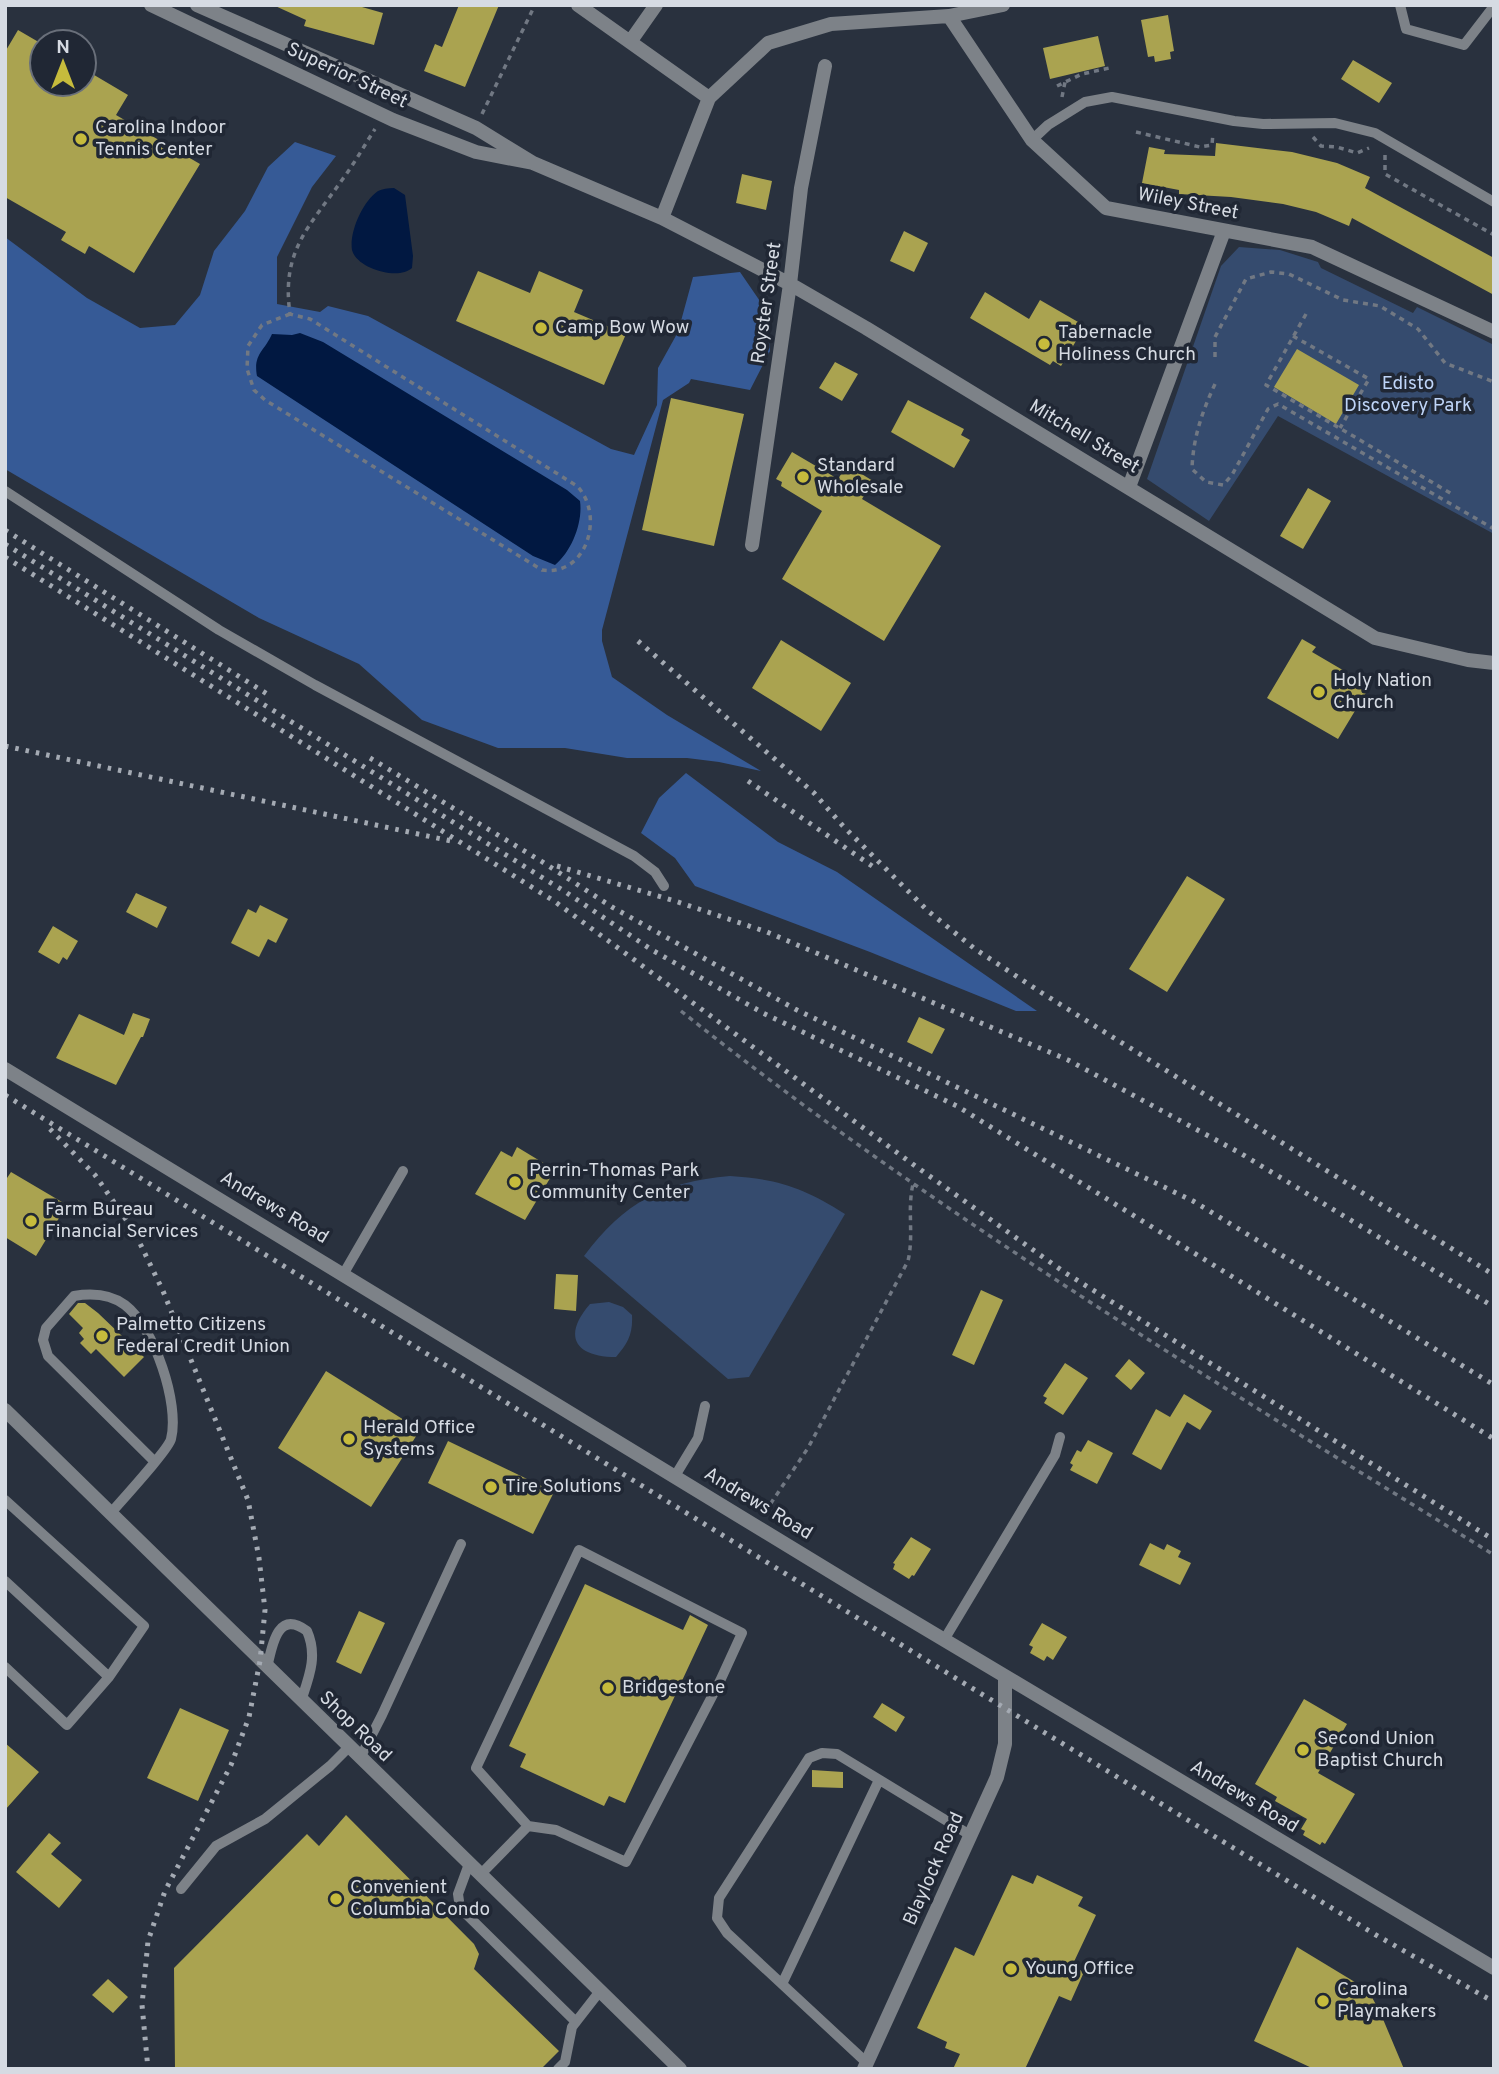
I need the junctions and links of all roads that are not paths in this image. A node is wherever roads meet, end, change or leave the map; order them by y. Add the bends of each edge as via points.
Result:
1 (151, 5) edge
2 (197, 5) edge
3 (578, 5) edge
4 (656, 5) edge
5 (905, 5) edge
6 (1003, 5) edge
7 (1400, 5) edge
8 (1494, 6) edge
9 (949, 16) junction
10 (918, 19) junction
11 (631, 42) junction
12 (825, 66) dead end
13 (709, 98) junction
14 (1032, 140) junction
15 (533, 163) junction
16 (1494, 202) edge
17 (662, 218) junction
18 (1224, 231) junction
19 (790, 284) junction
20 (1494, 331) edge
21 (1129, 487) junction
22 (5, 491) edge
23 (752, 545) dead end
24 (1494, 663) edge
25 (664, 886) dead end
26 (5, 1069) edge
27 (403, 1171) dead end
28 (344, 1273) junction
29 (5, 1401) edge
30 (705, 1406) dead end
31 (5, 1410) edge
32 (12, 1420) edge
33 (1060, 1437) dead end
34 (154, 1461) junction
35 (675, 1476) junction
36 (5, 1500) edge
37 (110, 1514) junction
38 (461, 1544) dead end
39 (5, 1581) edge
40 (944, 1640) junction
41 (5, 1667) edge
42 (267, 1668) junction
43 (109, 1677) junction
44 (1005, 1677) junction
45 (301, 1701) junction
46 (349, 1747) junction
47 (360, 1758) junction
48 (878, 1780) junction
49 (528, 1826) junction
50 (970, 1835) junction
51 (469, 1864) junction
52 (480, 1875) junction
53 (181, 1889) dead end
54 (1494, 1968) edge
55 (782, 1984) junction
56 (600, 1991) junction
57 (576, 2022) junction
58 (866, 2066) edge
59 (558, 2069) edge
60 (680, 2069) edge

1 - 15 street, Superior Street via 384,116 476,152
2 - 15 street, Superior Street via 476,128
3 - 11 street
4 - 11 street
5 - 10 street
6 - 9 street
7 - 8 lane via 1406,29 1464,45
9 - 10 street
9 - 14 street, Wiley Street
10 - 13 street via 831,24 768,43
11 - 13 street
12 - 19 street, Royster Street via 801,188
13 - 17 street
14 - 16 lane via 1085,102 1112,97 1234,121 1335,123 1375,133
14 - 18 street, Wiley Street via 1106,208
15 - 17 street, Superior Street
17 - 19 street, Mitchell Street
18 - 20 street, Wiley Street via 1312,247
18 - 21 street
19 - 21 street, Mitchell Street
19 - 23 street, Royster Street
21 - 24 street, Mitchell Street via 1375,638
22 - 25 lane via 219,630 634,856 655,872
26 - 28 street, Andrews Road
27 - 28 lane
28 - 35 street, Andrews Road
29 - 32 street
30 - 35 lane via 698,1437
31 - 32 street, Shop Road
32 - 37 street, Shop Road
33 - 40 lane via 1055,1455
34 - 34 lane via 171,1442 174,1421 164,1370 148,1334 126,1305 94,1293 74,1296 46,1328 43,1339 48,1356
34 - 37 lane
35 - 40 street, Andrews Road
36 - 43 lane via 144,1626
37 - 42 street, Shop Road
38 - 47 lane
39 - 43 lane
40 - 44 street, Andrews Road
41 - 43 lane via 66,1725
42 - 45 street, Shop Road
42 - 45 lane via 278,1631 299,1624 307,1631 314,1655
44 - 50 street, Blaylock Road via 1005,1744 997,1777
44 - 54 street, Andrews Road
45 - 46 street, Shop Road
46 - 47 street, Shop Road
46 - 53 lane via 265,1819 216,1846
47 - 51 street, Shop Road
48 - 50 lane
48 - 55 lane
48 - 55 lane via 837,1754 809,1758 719,1898 717,1918 727,1933
49 - 49 lane via 556,1830 625,1862 742,1633 579,1550 476,1768
49 - 52 lane
50 - 58 street, Blaylock Road
51 - 52 street, Shop Road
51 - 57 lane via 458,1894 460,1908
52 - 56 street, Shop Road
55 - 58 lane
56 - 57 lane
56 - 60 street, Shop Road
57 - 59 lane via 565,2062

